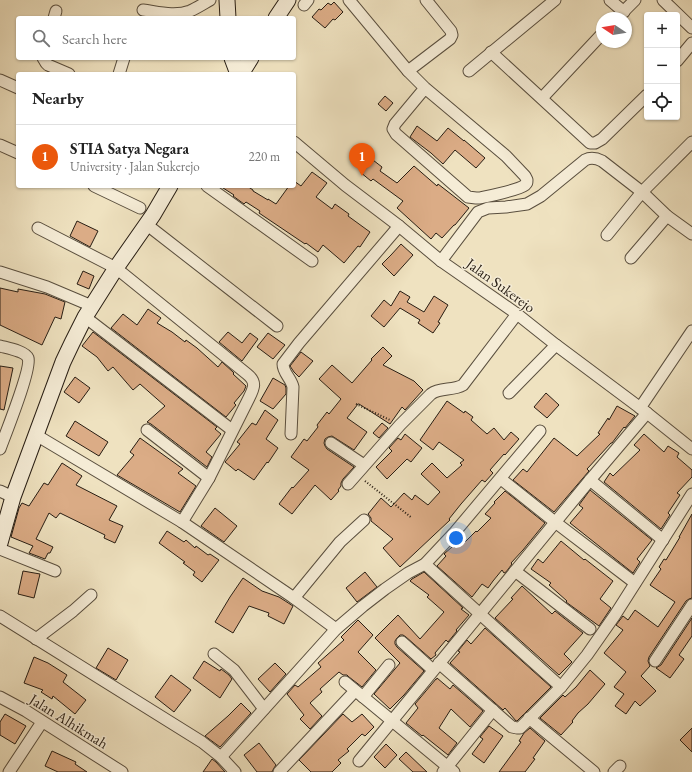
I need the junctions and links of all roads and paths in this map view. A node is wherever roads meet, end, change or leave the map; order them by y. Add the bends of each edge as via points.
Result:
1 (210, 0) edge
2 (227, 0) edge
3 (288, 0) edge
4 (349, 0) edge
5 (426, 0) edge
6 (555, 0) edge
7 (610, 0) edge
8 (635, 0) edge
9 (663, 0) edge
10 (143, 10) dead end
11 (618, 12) edge
12 (623, 12) edge
13 (228, 16) edge
14 (277, 16) edge
15 (692, 28) edge
16 (596, 40) edge
17 (692, 43) edge
18 (491, 52) junction
19 (680, 57) edge
20 (44, 60) edge
21 (123, 60) edge
22 (233, 60) edge
23 (250, 60) edge
24 (408, 71) junction
25 (468, 71) dead end
26 (64, 72) edge
27 (119, 72) edge
28 (237, 72) edge
29 (242, 72) edge
30 (0, 80) edge
31 (16, 87) edge
32 (425, 88) junction
33 (542, 98) junction
34 (644, 98) edge
35 (692, 142) edge
36 (296, 144) edge
37 (0, 145) edge
38 (16, 152) edge
39 (98, 188) edge
40 (169, 188) edge
41 (210, 188) edge
42 (642, 192) junction
43 (140, 208) dead end
44 (667, 216) junction
45 (146, 224) junction
46 (399, 226) junction
47 (38, 228) dead end
48 (692, 234) edge
49 (607, 235) dead end
50 (631, 258) dead end
51 (312, 261) dead end
52 (441, 261) junction
53 (116, 268) junction
54 (0, 272) edge
55 (88, 311) junction
56 (517, 314) junction
57 (277, 326) dead end
58 (692, 331) edge
59 (556, 345) junction
60 (0, 346) edge
61 (509, 393) dead end
62 (356, 404) dead end
63 (643, 410) junction
64 (400, 425) junction
65 (146, 430) dead end
66 (232, 430) junction
67 (540, 431) dead end
68 (290, 434) dead end
69 (36, 435) junction
70 (331, 442) dead end
71 (0, 449) edge
72 (692, 449) edge
73 (364, 466) junction
74 (356, 475) junction
75 (209, 478) junction
76 (501, 479) junction
77 (590, 480) junction
78 (348, 484) dead end
79 (7, 494) edge
80 (692, 494) edge
81 (412, 518) dead end
82 (364, 520) dead end
83 (182, 522) junction
84 (556, 522) junction
85 (663, 540) junction
86 (0, 543) edge
87 (0, 549) edge
88 (425, 564) junction
89 (55, 571) dead end
90 (515, 572) junction
91 (635, 583) junction
92 (91, 594) dead end
93 (294, 598) junction
94 (692, 605) edge
95 (480, 614) junction
96 (0, 616) edge
97 (336, 629) junction
98 (590, 629) dead end
99 (36, 639) junction
100 (402, 642) dead end
101 (214, 654) dead end
102 (655, 661) dead end
103 (389, 665) dead end
104 (436, 667) junction
105 (345, 682) dead end
106 (560, 686) junction
107 (359, 694) junction
108 (0, 697) edge
109 (264, 709) junction
110 (493, 710) junction
111 (530, 718) junction
112 (392, 721) junction
113 (42, 722) junction
114 (220, 757) junction
115 (359, 761) dead end
116 (448, 770) edge
117 (9, 772) edge
118 (122, 772) edge
119 (235, 772) edge
120 (279, 772) edge
121 (594, 772) edge

1 - 10 street via 196,9 182,13
2 - 13 street
3 - 14 street
4 - 24 street
5 - 24 street via 452,35
6 - 18 street
7 - 11 street
8 - 12 street
9 - 15 street
16 - 33 street
17 - 19 street
18 - 25 street
18 - 33 street
20 - 26 street via 48,65
21 - 27 street
22 - 28 street
23 - 29 street
24 - 32 street
30 - 31 street
32 - 32 street via 394,124 396,134 468,197 480,198 525,185 526,178 506,156
33 - 34 street via 588,142 595,143
35 - 42 street
36 - 46 street, Jalan Sukerejo
37 - 38 street
39 - 43 street
40 - 45 street
41 - 51 street
42 - 44 street
42 - 49 street
42 - 52 street via 602,161 595,158 585,160 541,196 527,204 488,208 478,212
44 - 48 street
44 - 50 street
45 - 53 street
45 - 57 street
46 - 52 street, Jalan Sukerejo
46 - 68 street via 283,364 293,386
47 - 53 street
52 - 56 street, Jalan Sukerejo
53 - 55 street
53 - 66 street via 253,380 253,391
54 - 55 street via 46,287
55 - 66 street
55 - 69 street via 63,362
56 - 59 street, Jalan Sukerejo
56 - 64 street via 463,385 455,389 433,392
58 - 63 street
59 - 61 street
59 - 63 street, Jalan Sukerejo
60 - 71 street via 24,354 29,360 24,382
62 - 64 path
63 - 72 street, Jalan Sukerejo
63 - 77 street
64 - 73 street
65 - 75 street
66 - 75 street
67 - 76 street
69 - 79 street
69 - 83 street
70 - 73 street
73 - 74 street
74 - 78 street
74 - 81 path
75 - 83 street
76 - 84 street
76 - 88 street
77 - 84 street
77 - 85 street
79 - 86 street
80 - 85 street
82 - 93 street via 340,542
83 - 93 street
84 - 90 street
84 - 91 street
85 - 91 street
87 - 89 street
88 - 95 street
88 - 97 street via 390,585
90 - 95 street
90 - 98 street
91 - 106 street via 599,639
92 - 99 street
93 - 97 street
94 - 102 street
95 - 104 street
95 - 106 street
96 - 99 street
97 - 109 street
99 - 114 street via 202,742
100 - 104 street
101 - 109 street via 234,670
103 - 107 street
104 - 110 street
104 - 112 street
105 - 107 street
106 - 111 street
107 - 112 street
107 - 120 street
108 - 113 street, Jalan Alhikmah
109 - 114 street
110 - 111 street via 515,728 520,728
110 - 116 street
111 - 121 street
112 - 115 street
112 - 116 street
113 - 117 street
113 - 118 street, Jalan Alhikmah
114 - 119 street

